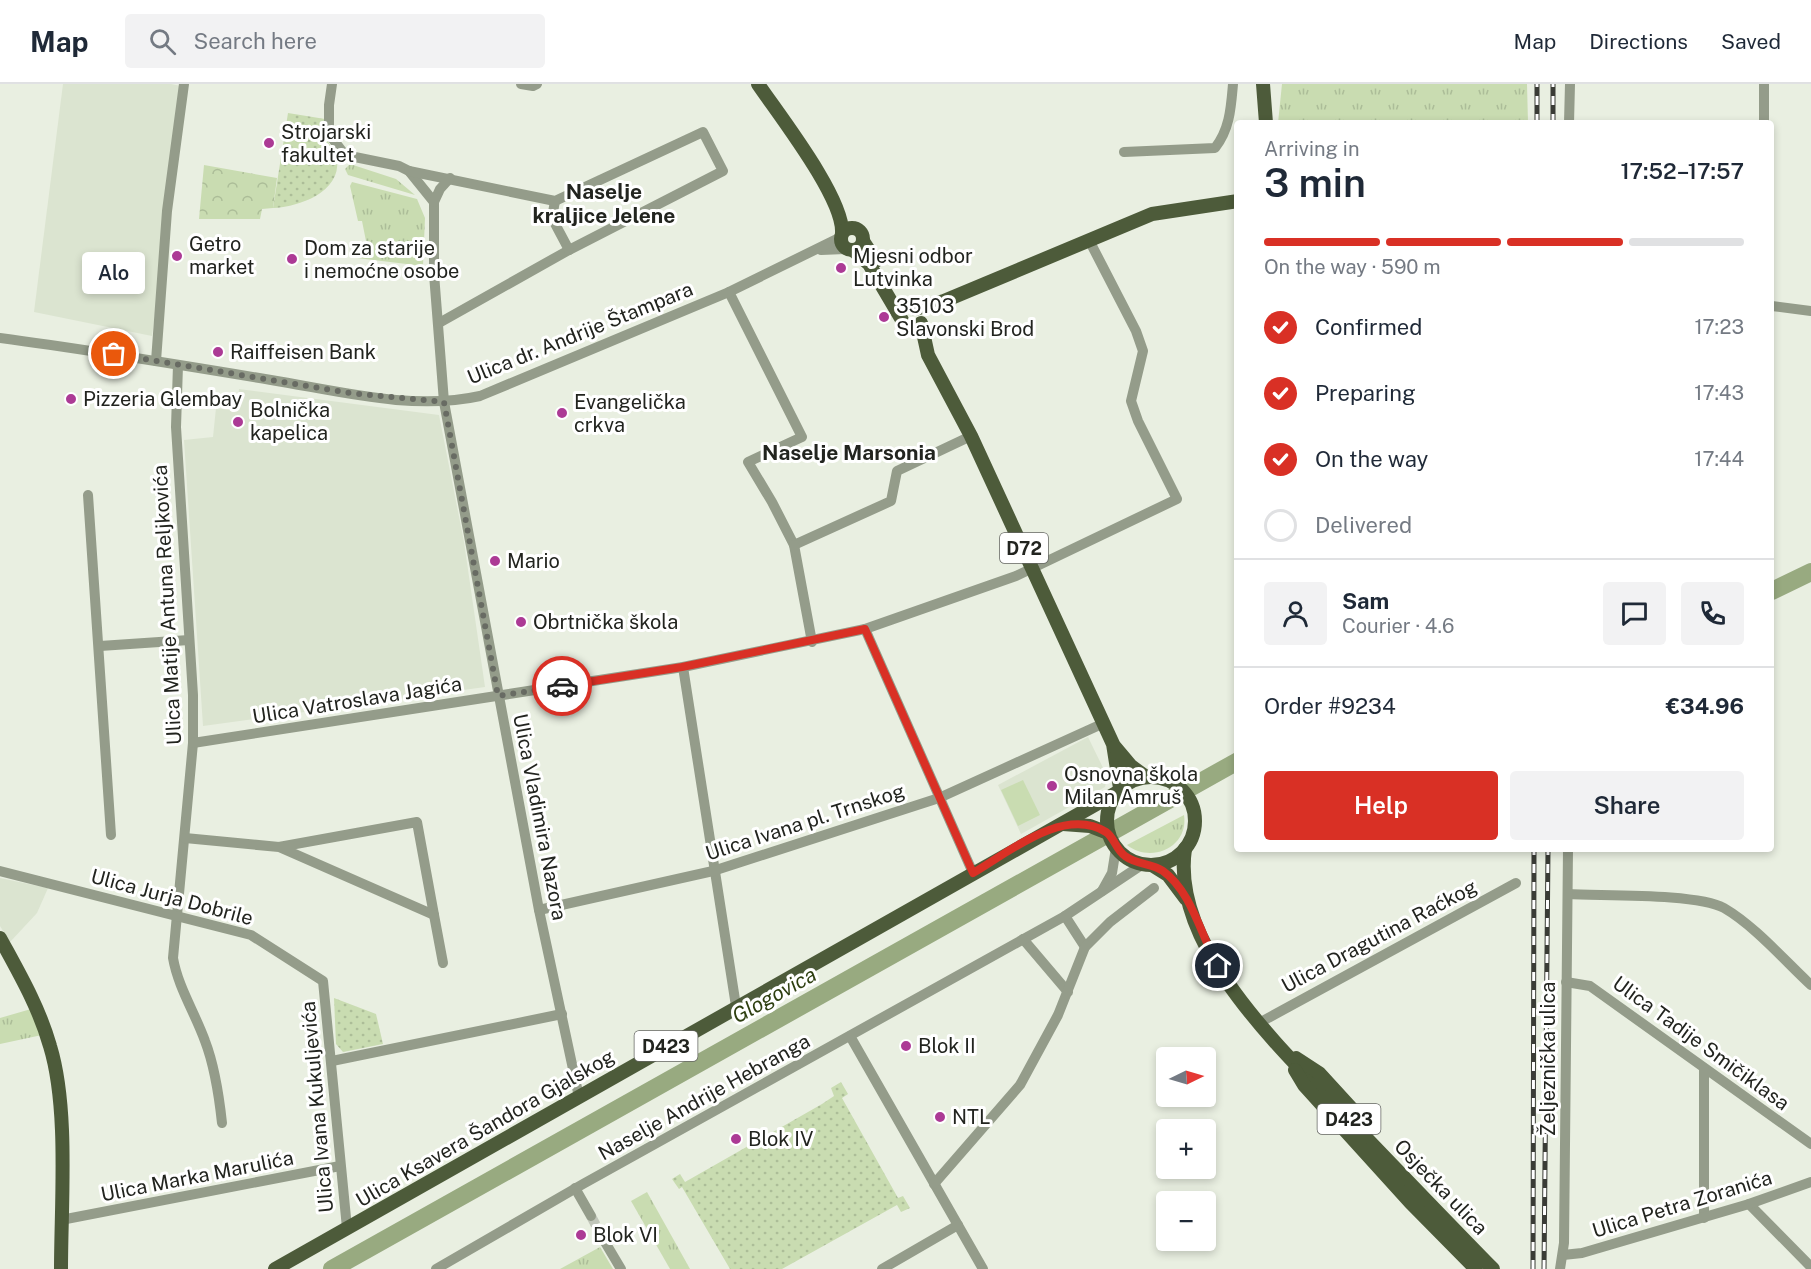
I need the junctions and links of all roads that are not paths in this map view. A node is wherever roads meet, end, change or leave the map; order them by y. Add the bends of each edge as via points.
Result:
1 (184, 84) edge
2 (332, 84) edge
3 (521, 84) edge
4 (537, 84) edge
5 (758, 84) edge
6 (1233, 84) edge
7 (1263, 84) edge
8 (1270, 84) edge
9 (1570, 84) edge
10 (1764, 84) edge
11 (1265, 104) junction
12 (1266, 120) edge
13 (1569, 120) edge
14 (1764, 120) edge
15 (1124, 152) dead end
16 (409, 171) junction
17 (450, 178) junction
18 (555, 201) junction
19 (434, 202) junction
20 (1234, 202) edge
21 (850, 240) junction
22 (1089, 240) junction
23 (569, 250) junction
24 (729, 292) junction
25 (1774, 306) edge
26 (1811, 311) edge
27 (912, 318) junction
28 (439, 323) junction
29 (0, 338) edge
30 (156, 361) junction
31 (178, 365) junction
32 (444, 402) junction
33 (971, 436) junction
34 (88, 495) dead end
35 (794, 545) junction
36 (1034, 568) junction
37 (865, 629) junction
38 (189, 640) junction
39 (812, 642) junction
40 (100, 646) junction
41 (682, 667) junction
42 (498, 696) junction
43 (1104, 723) junction
44 (193, 743) junction
45 (1113, 744) junction
46 (1146, 777) junction
47 (1118, 791) junction
48 (939, 798) junction
49 (1058, 825) junction
50 (111, 835) dead end
51 (185, 838) junction
52 (1113, 842) junction
53 (279, 847) junction
54 (1185, 849) junction
55 (1568, 852) edge
56 (1147, 865) junction
57 (0, 871) edge
58 (713, 871) junction
59 (973, 873) junction
60 (1516, 883) dead end
61 (1154, 888) dead end
62 (1102, 892) junction
63 (1568, 894) junction
64 (1189, 903) junction
65 (539, 910) junction
66 (176, 914) junction
67 (434, 915) junction
68 (1065, 916) junction
69 (0, 938) edge
70 (1023, 939) junction
71 (1085, 947) junction
72 (443, 963) dead end
73 (323, 981) joint
74 (1566, 982) junction
75 (1811, 985) edge
76 (1068, 992) junction
77 (736, 1006) junction
78 (562, 1014) junction
79 (1259, 1023) junction
80 (850, 1036) junction
81 (1289, 1057) junction
82 (332, 1061) junction
83 (1704, 1069) junction
84 (579, 1096) junction
85 (222, 1122) dead end
86 (1811, 1144) edge
87 (340, 1166) junction
88 (1811, 1182) edge
89 (934, 1184) junction
90 (575, 1188) junction
91 (1749, 1204) junction
92 (591, 1216) tunnel mouth
93 (1704, 1218) junction
94 (61, 1220) junction
95 (958, 1225) junction
96 (347, 1228) junction
97 (602, 1236) tunnel mouth
98 (1563, 1256) junction
99 (1811, 1267) edge
100 (61, 1269) edge
101 (275, 1269) edge
102 (436, 1269) edge
103 (621, 1269) edge
104 (882, 1269) edge
105 (983, 1269) edge
106 (1476, 1269) edge
107 (1493, 1269) edge
108 (1505, 1269) edge
109 (1560, 1269) edge

1 - 30 street via 167,211
2 - 16 street via 329,134 345,155
3 - 4 street
5 - 21 main road via 839,202
6 - 15 street via 1230,115 1223,138 1215,147
7 - 11 main road
8 - 11 main road
9 - 13 street
10 - 14 street
11 - 12 main road
16 - 17 street
16 - 19 street
17 - 18 street
17 - 19 street
18 - 23 street via 552,218
18 - 23 street via 703,132 723,171
19 - 28 street, Ulica Vladimira Nazora
20 - 22 main road via 1152,214
21 - 24 street, Ulica dr. Andrije Štampara via 808,253
21 - 27 main road
22 - 27 main road
22 - 36 street, Ulica Vatroslava Jagića via 1143,351 1131,401 1177,499
23 - 28 street
24 - 32 street, Ulica dr. Andrije Štampara via 480,396
24 - 35 street via 802,437 748,462
25 - 26 street
27 - 33 main road, D72
28 - 32 street, Ulica Vladimira Nazora
29 - 30 street, Ulica dr. Andrije Štampara
30 - 31 street, Ulica dr. Andrije Štampara
31 - 32 street, Ulica dr. Andrije Štampara via 350,393
31 - 38 street, Ulica Matije Antuna Reljkovića via 176,427
32 - 42 street, Ulica Vladimira Nazora
33 - 35 street via 897,471 891,501
33 - 36 main road, D72
34 - 40 street
35 - 39 street
36 - 37 street, Ulica Vatroslava Jagića
36 - 43 main road, D72
37 - 39 street, Ulica Vatroslava Jagića
37 - 48 street
38 - 40 street
38 - 44 street, Ulica Matije Antuna Reljkovića
39 - 41 street, Ulica Vatroslava Jagića
40 - 50 street
41 - 42 street, Ulica Vatroslava Jagića
41 - 58 street
42 - 44 street, Ulica Vatroslava Jagića
42 - 65 street, Ulica Vladimira Nazora
43 - 45 main road, D72
43 - 48 street, Ulica Ivana pl. Trnskog
44 - 51 street, Ulica Matije Antuna Reljkovića
45 - 46 main road, D72
45 - 47 main road, D72
46 - 47 main road, D423
46 - 54 main road, D423 via 1171,781 1191,802 1194,831
47 - 49 main road, D423
47 - 52 main road via 1107,816
48 - 58 street, Ulica Ivana pl. Trnskog
48 - 59 street
49 - 52 main road, D423 via 1090,825
49 - 59 main road, Ulica Ksavera Šandora Gjalskog / D423
51 - 53 street
51 - 66 street, Ulica Matije Antuna Reljkovića
52 - 56 main road, D423 via 1132,860
52 - 62 street via 1112,873
53 - 67 street
53 - 67 street via 417,822
54 - 56 main road via 1171,860
54 - 64 main road, Osječka ulica / D423 via 1183,874
55 - 63 street, Željeznička ulica
56 - 62 street, Naselje Andrije Hebranga
56 - 64 main road, Osječka ulica / D423 via 1168,874
57 - 66 street, Ulica Jurja Dobrile
58 - 65 street, Ulica Ivana pl. Trnskog
58 - 77 street
59 - 77 main road, Ulica Ksavera Šandora Gjalskog / D423
60 - 79 street, Ulica Dragutina Raćkog
61 - 71 street
62 - 68 street, Naselje Andrije Hebranga
63 - 74 street, Željeznička ulica
63 - 75 street via 1689,900 1723,908
64 - 79 main road, Osječka ulica / D423 via 1204,942 1231,988
65 - 78 street, Ulica Vladimira Nazora
66 - 73 street, Ulica Jurja Dobrile via 251,934
66 - 85 street, Ulica Matije Antuna Reljkovića via 176,973 206,1041
67 - 72 street
68 - 70 street, Naselje Andrije Hebranga
68 - 71 street
69 - 94 main road via 33,999 55,1066 60,1105
70 - 76 street
70 - 80 street, Naselje Andrije Hebranga
71 - 76 street
73 - 82 street, Ulica Ivana Kukuljevića
74 - 83 street, Ulica Tadije Smičiklasa via 1590,986
74 - 98 street, Željeznička ulica
76 - 89 street via 1020,1085
77 - 84 main road, Ulica Ksavera Šandora Gjalskog / D423
78 - 82 street
78 - 84 street, Ulica Vladimira Nazora
79 - 81 main road, Osječka ulica / D423
80 - 89 street
80 - 90 street, Naselje Andrije Hebranga
81 - 106 main road via 1304,1086
81 - 107 main road, Osječka ulica / D423
81 - 108 main road via 1319,1073
82 - 87 street, Ulica Ivana Kukuljevića
83 - 86 street, Ulica Tadije Smičiklasa
83 - 93 street
84 - 96 main road, Ulica Ksavera Šandora Gjalskog / D423
87 - 94 street, Ulica Marka Marulića
87 - 96 street, Ulica Ivana Kukuljevića
88 - 91 street, Ulica Petra Zoranića
89 - 95 street
90 - 92 street
90 - 102 street, Naselje Andrije Hebranga
91 - 93 street, Ulica Petra Zoranića
91 - 99 street
93 - 98 street, Ulica Petra Zoranića
94 - 100 main road
95 - 104 street
95 - 105 street
96 - 101 main road, Ulica Ksavera Šandora Gjalskog / D423
97 - 103 street
98 - 109 street, Željeznička ulica

